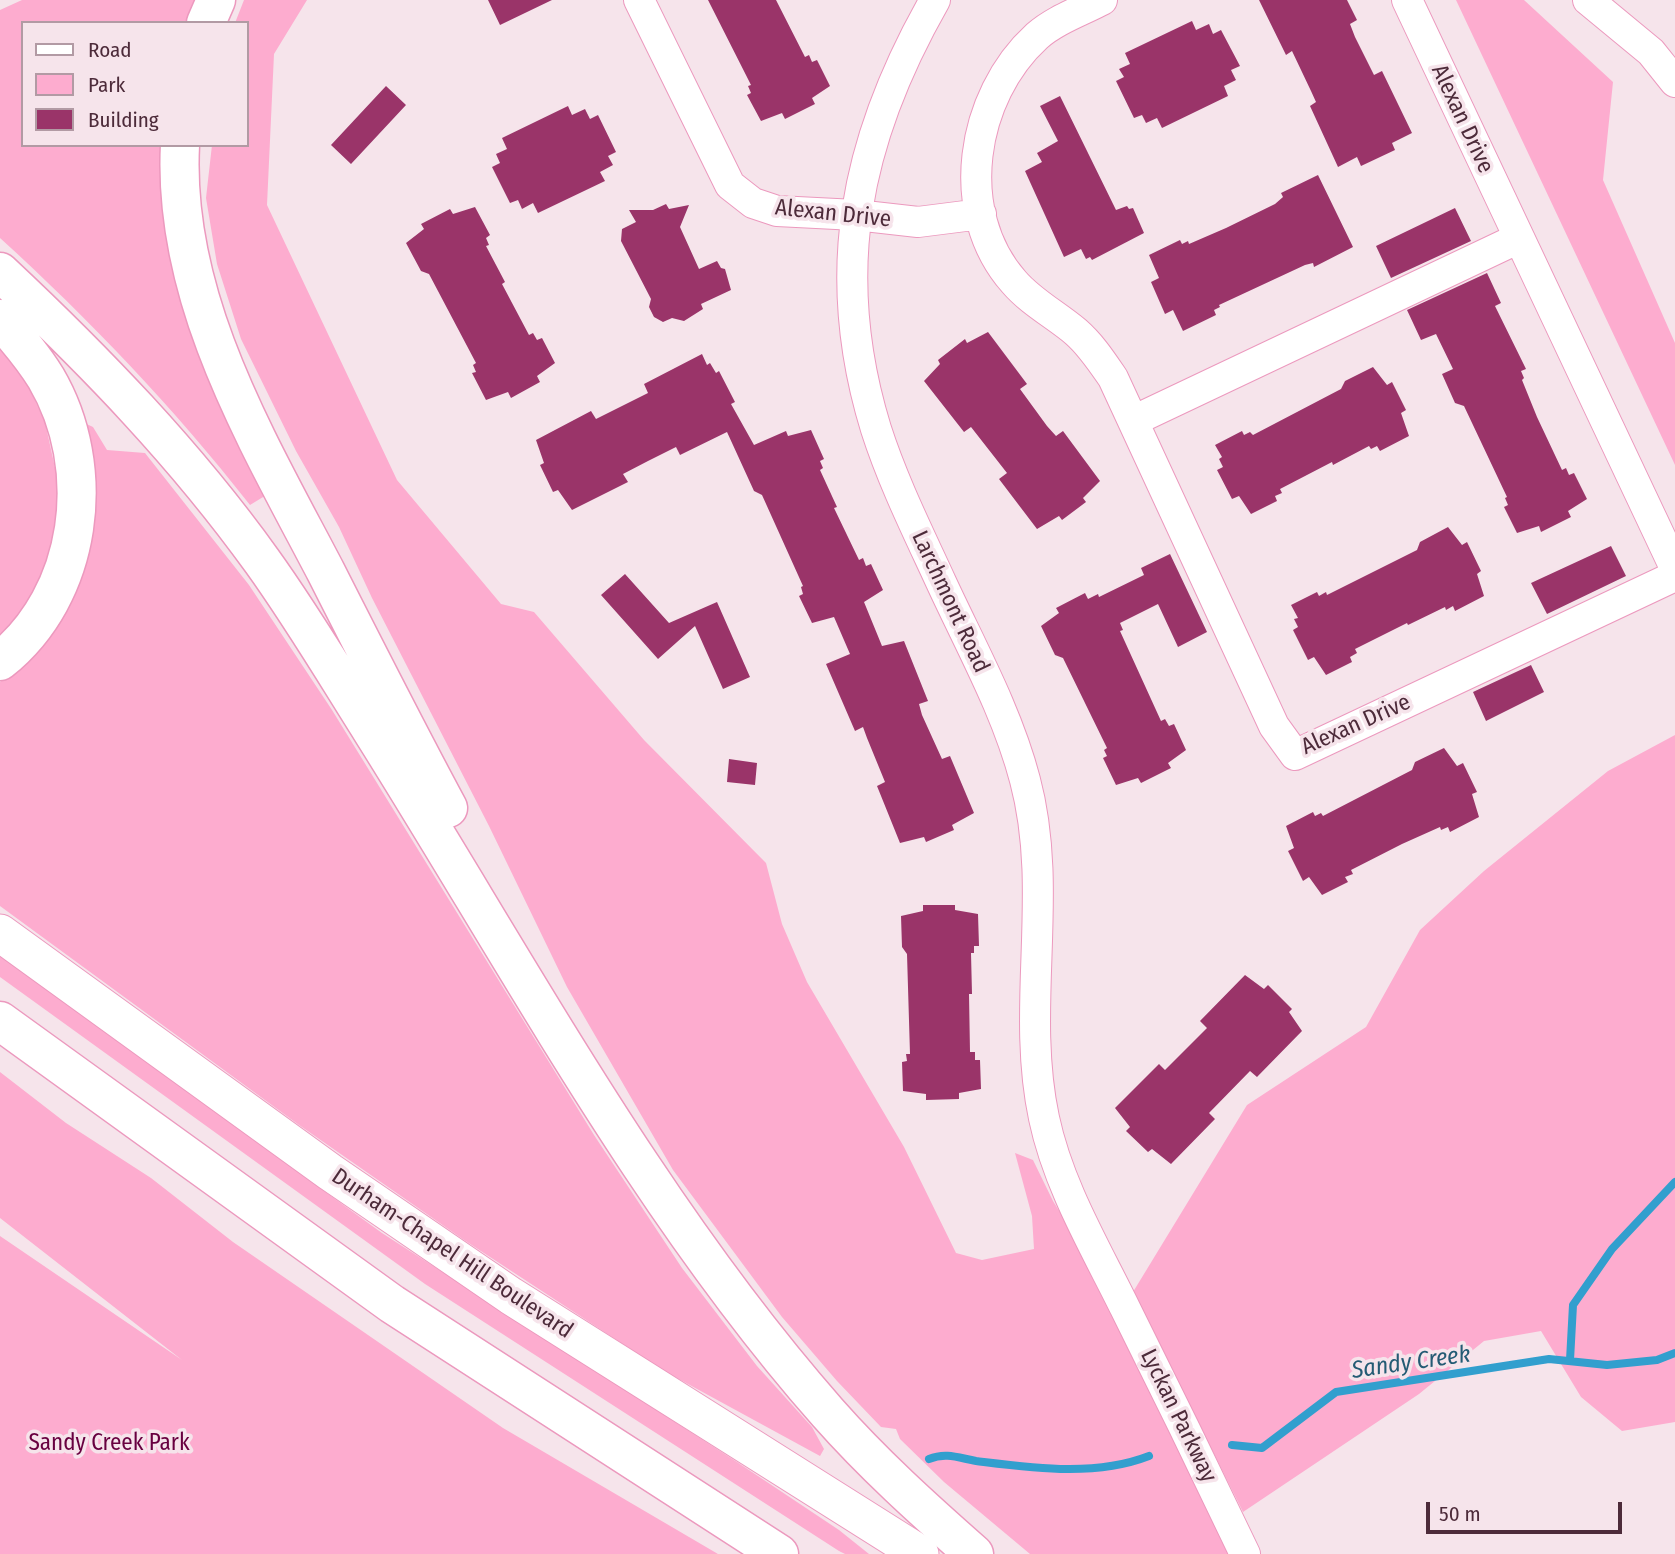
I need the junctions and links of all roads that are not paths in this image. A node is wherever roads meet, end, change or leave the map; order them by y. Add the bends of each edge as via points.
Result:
1 (216, 0) edge
2 (639, 0) edge
3 (935, 0) edge
4 (1102, 0) edge
5 (1407, 0) edge
6 (1588, 0) edge
7 (207, 21) edge
8 (1675, 82) edge
9 (180, 147) edge
10 (981, 214) junction
11 (856, 215) junction
12 (1517, 239) junction
13 (0, 272) edge
14 (0, 319) edge
15 (1135, 420) junction
16 (1675, 568) edge
17 (1675, 576) edge
18 (0, 660) edge
19 (0, 933) edge
20 (0, 1021) edge
21 (606, 1108) junction
22 (1110, 1278) joint
23 (779, 1554) edge
24 (920, 1554) edge
25 (974, 1554) edge
26 (1245, 1554) edge

1 - 7 highway
2 - 11 street, Alexan Drive via 730,185 753,203 777,211
3 - 11 street, Larchmont Road via 878,119
4 - 10 street, Alexan Drive via 1038,34 1009,67 990,104 978,148
5 - 12 street, Alexan Drive
6 - 8 street via 1651,52
9 - 21 highway via 185,235 195,286 222,360 278,480 427,769 603,1094
10 - 11 street, Alexan Drive via 918,222
10 - 15 street, Alexan Drive via 1007,273 1095,353
11 - 22 street, Larchmont Road via 854,328 876,429 897,486 1008,727 1034,818 1040,881 1034,1030 1038,1088 1053,1151
12 - 15 street
12 - 16 street, Alexan Drive
13 - 21 highway via 73,340 145,417 263,562
14 - 18 highway via 47,380 73,447 76,483 76,519 56,588 38,620
15 - 17 street, Alexan Drive via 1274,726 1295,755
19 - 24 main road, Durham-Chapel Hill Boulevard via 330,1172 511,1296
20 - 23 highway via 392,1304
21 - 25 highway via 718,1273 826,1411 896,1484
22 - 26 street, Lyckan Parkway

